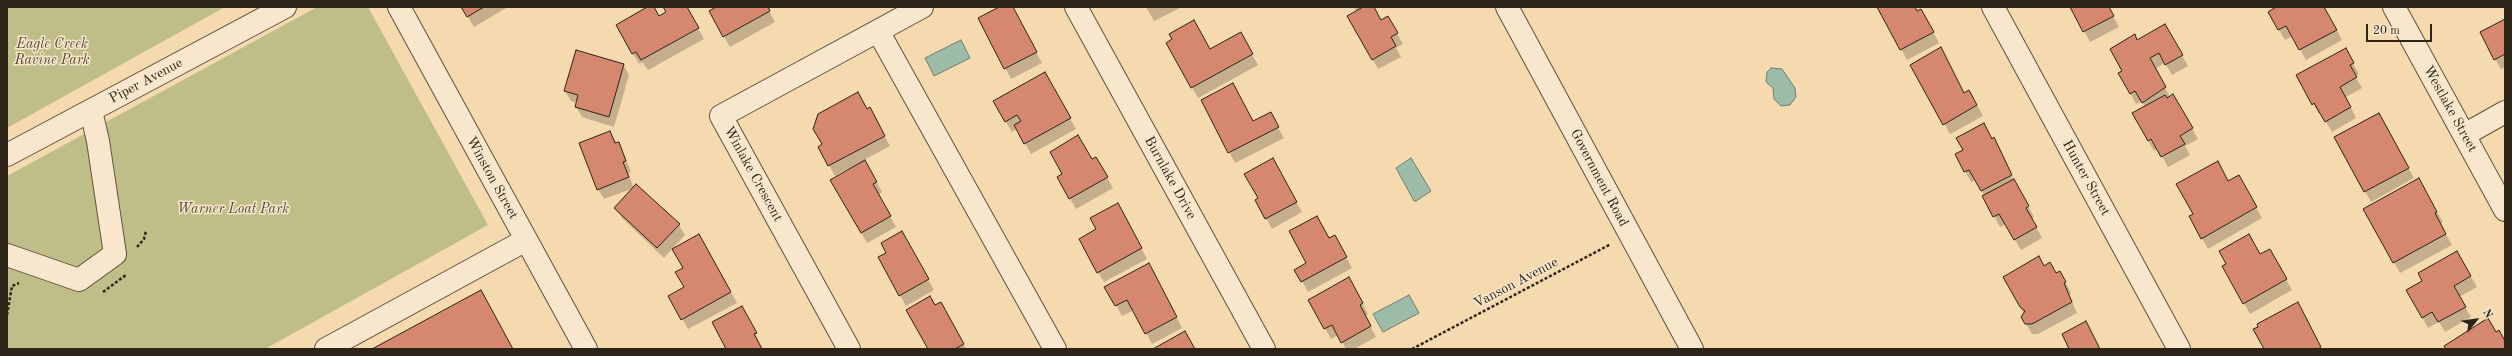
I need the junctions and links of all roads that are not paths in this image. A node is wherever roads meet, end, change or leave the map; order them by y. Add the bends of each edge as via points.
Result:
1 (285, 7) edge
2 (399, 7) edge
3 (922, 7) edge
4 (1076, 7) edge
5 (1507, 7) edge
6 (1993, 7) edge
7 (2394, 7) edge
8 (878, 30) junction
9 (91, 111) junction
10 (2505, 112) edge
11 (2464, 135) junction
12 (7, 155) edge
13 (2505, 210) edge
14 (526, 240) junction
15 (7, 255) edge
16 (326, 349) edge
17 (586, 349) edge
18 (848, 349) edge
19 (1055, 349) edge
20 (1264, 349) edge
21 (1692, 349) edge
22 (2179, 349) edge

1 - 9 street, Piper Avenue
2 - 14 street, Winston Street
3 - 8 street, Winlake Crescent
4 - 20 street, Burnlake Drive
5 - 21 street, Government Road
6 - 22 street, Hunter Street
7 - 11 street, Westlake Street
8 - 18 street, Winlake Crescent via 721,116
8 - 19 street
9 - 12 street, Piper Avenue
9 - 15 street via 115,254 79,280
10 - 11 street
11 - 13 street, Westlake Street
14 - 16 street
14 - 17 street, Winston Street

